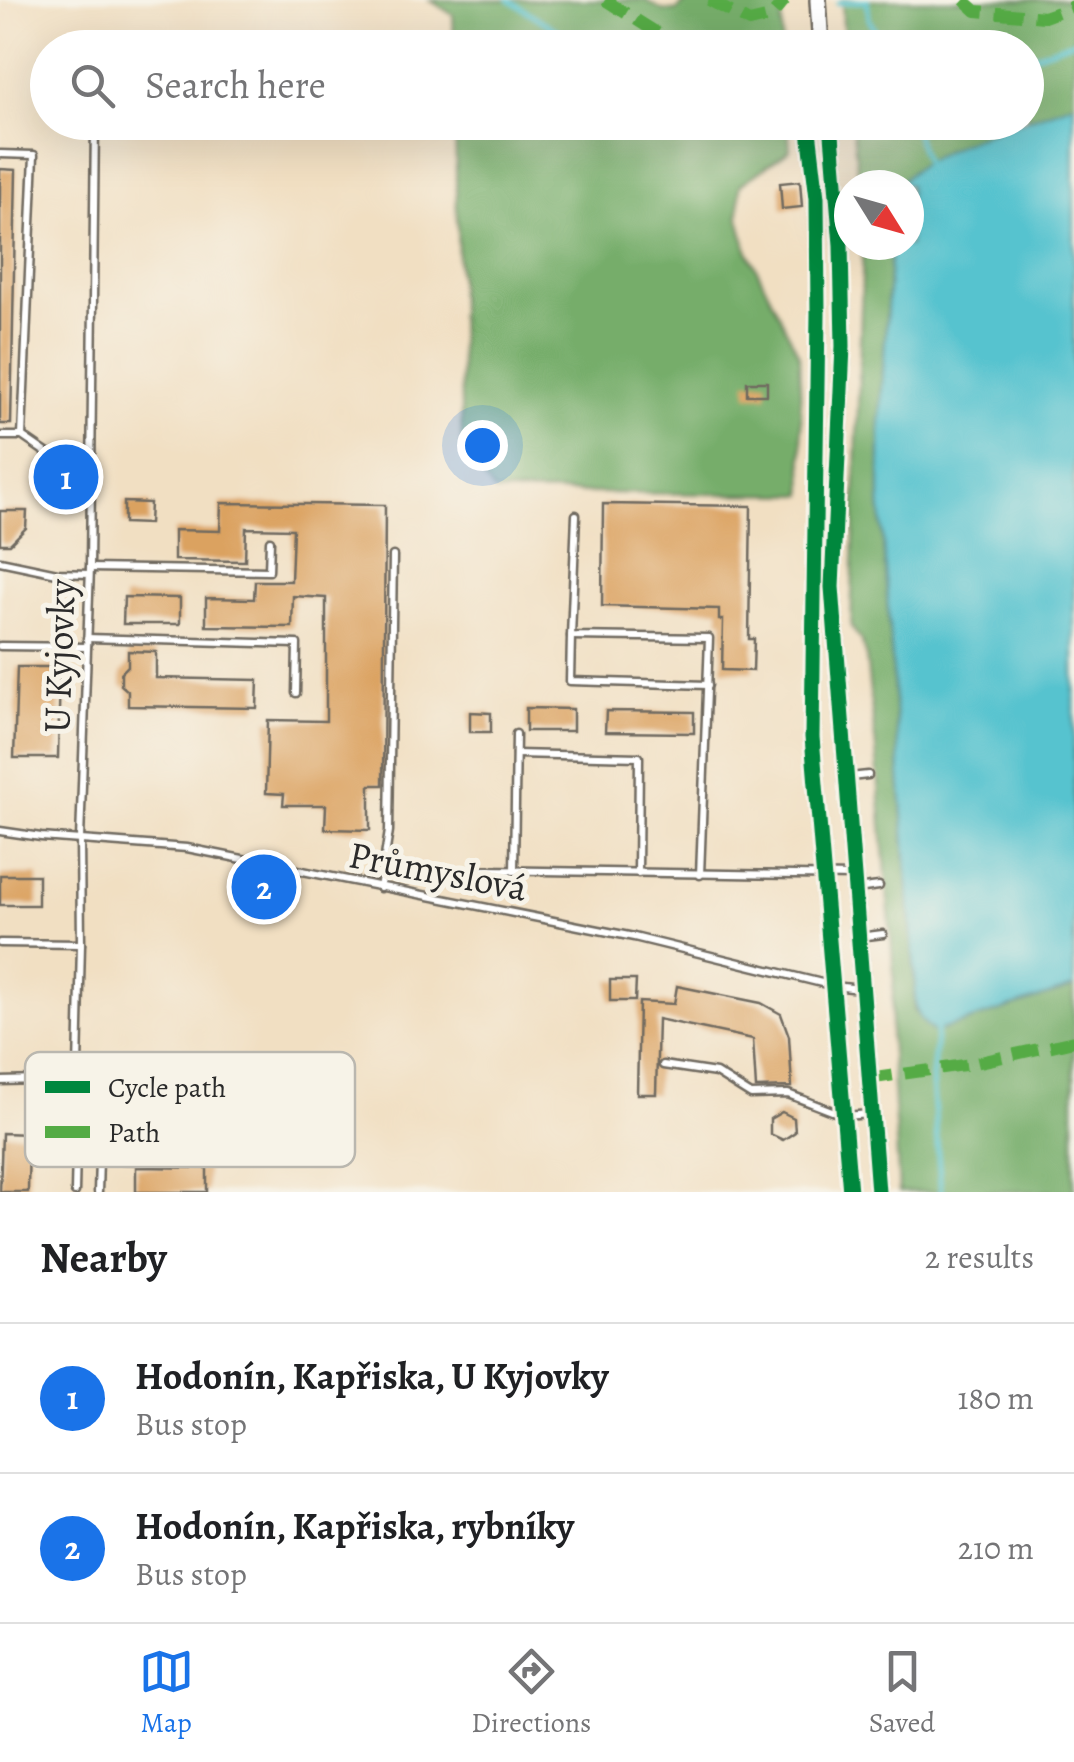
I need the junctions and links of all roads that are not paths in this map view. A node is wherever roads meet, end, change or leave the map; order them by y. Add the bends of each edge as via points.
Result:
1 (818, 0) edge
2 (820, 30) edge
3 (96, 140) edge
4 (833, 140) edge
5 (0, 154) edge
6 (0, 436) edge
7 (22, 436) junction
8 (91, 483) junction
9 (576, 515) dead end
10 (270, 541) dead end
11 (393, 556) dead end
12 (0, 562) edge
13 (90, 571) junction
14 (571, 636) junction
15 (87, 642) junction
16 (0, 646) edge
17 (708, 684) junction
18 (296, 693) dead end
19 (516, 734) dead end
20 (516, 754) junction
21 (868, 775) dead end
22 (846, 778) junction
23 (0, 831) edge
24 (80, 839) junction
25 (483, 870) dead end
26 (514, 871) junction
27 (638, 874) junction
28 (700, 875) junction
29 (854, 882) junction
30 (879, 886) dead end
31 (380, 888) junction
32 (883, 934) dead end
33 (858, 937) junction
34 (0, 944) edge
35 (81, 944) junction
36 (861, 989) junction
37 (79, 1052) edge
38 (663, 1066) dead end
39 (25, 1080) edge
40 (0, 1081) edge
41 (871, 1114) junction
42 (99, 1167) edge
43 (98, 1192) edge
44 (878, 1192) edge

1 - 2 street
3 - 8 lane, U Kyjovky
4 - 22 street via 842,346 832,587
5 - 7 lane via 34,155
6 - 7 lane
7 - 8 lane
8 - 13 lane, U Kyjovky
9 - 14 lane
10 - 13 lane via 269,571
11 - 31 lane via 389,831
12 - 13 lane via 56,573
13 - 15 lane, U Kyjovky
14 - 17 lane via 570,681
14 - 17 lane via 709,638
15 - 16 lane
15 - 18 lane via 296,644
15 - 24 lane, U Kyjovky
17 - 28 lane
19 - 20 lane
20 - 26 lane
20 - 27 lane via 640,757
21 - 22 lane
22 - 29 street
23 - 24 lane, Průmyslová
24 - 31 lane, Průmyslová via 186,848
24 - 35 lane, U Kyjovky
25 - 26 lane
26 - 27 lane
27 - 28 lane
28 - 29 lane
29 - 30 lane
29 - 33 street
31 - 36 lane, Průmyslová
32 - 33 lane
33 - 36 street
34 - 35 lane
35 - 37 lane, U Kyjovky
36 - 41 street
38 - 41 lane via 716,1074 751,1095 788,1094 845,1116
39 - 40 lane
41 - 44 street
42 - 43 lane

